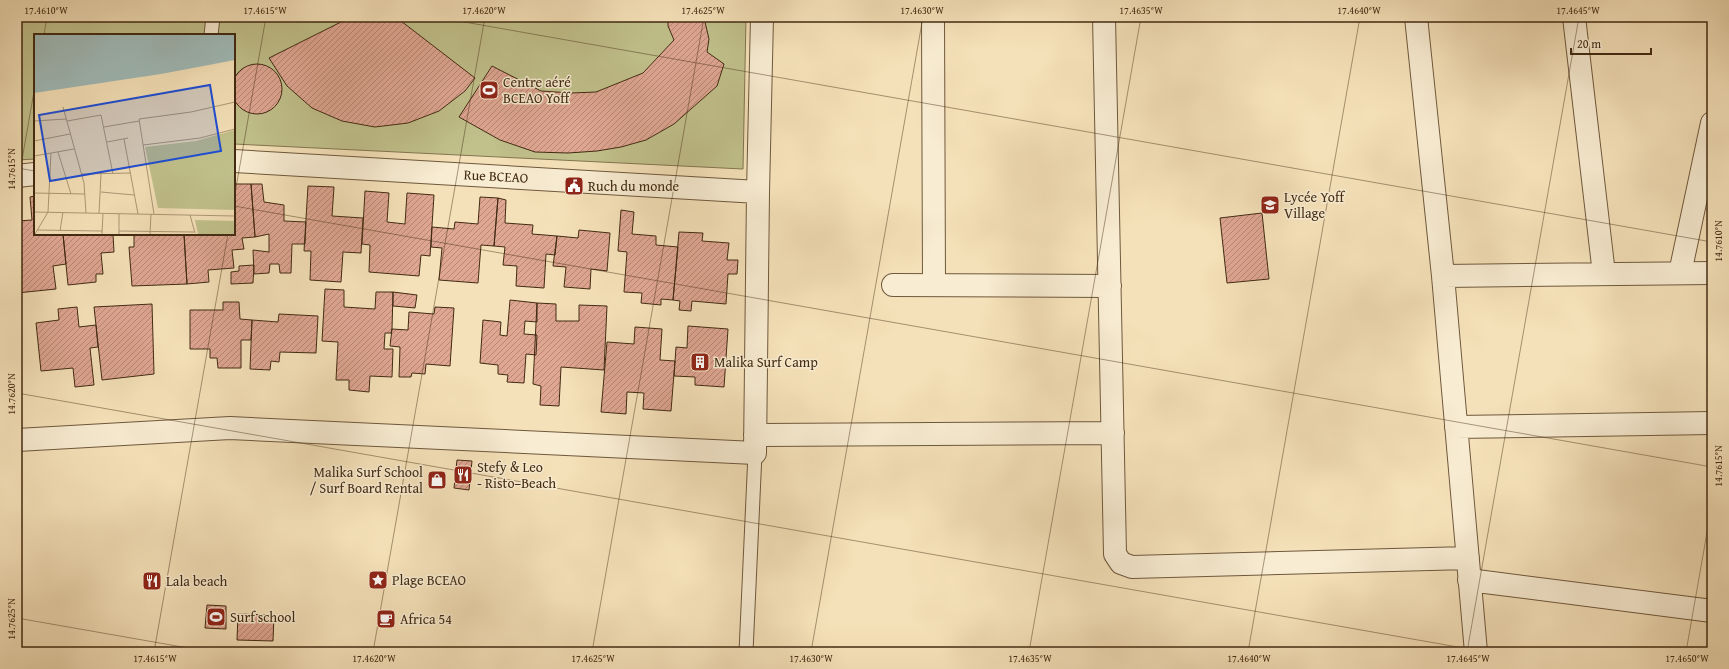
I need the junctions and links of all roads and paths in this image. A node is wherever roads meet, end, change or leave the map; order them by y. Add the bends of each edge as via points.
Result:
1 (213, 17) edge
2 (762, 17) edge
3 (933, 17) edge
4 (1104, 17) edge
5 (1416, 17) edge
6 (1574, 17) edge
7 (211, 34) edge
8 (1712, 122) edge
9 (235, 161) edge
10 (34, 174) edge
11 (17, 176) edge
12 (758, 192) junction
13 (1680, 273) junction
14 (1712, 273) edge
15 (1604, 274) junction
16 (1443, 276) junction
17 (893, 285) dead end
18 (934, 285) junction
19 (1110, 286) junction
20 (1712, 423) edge
21 (1456, 427) junction
22 (1113, 433) junction
23 (17, 440) edge
24 (755, 444) junction
25 (1468, 558) junction
26 (1469, 580) junction
27 (1712, 611) edge
28 (746, 652) edge
29 (1476, 652) edge

1 - 7 lane
2 - 12 street
3 - 18 street
4 - 19 street
5 - 16 street
6 - 15 street
8 - 13 street
9 - 12 street, Rue BCEAO
10 - 11 street
12 - 24 street
13 - 14 street
13 - 15 street
15 - 16 street
16 - 21 street
17 - 18 street
18 - 19 street
19 - 22 street
20 - 21 street
21 - 25 street
22 - 24 street
22 - 25 street via 1116,554 1121,563 1132,567
23 - 24 street via 230,428
24 - 28 lane
25 - 26 street
26 - 27 street
26 - 29 street

